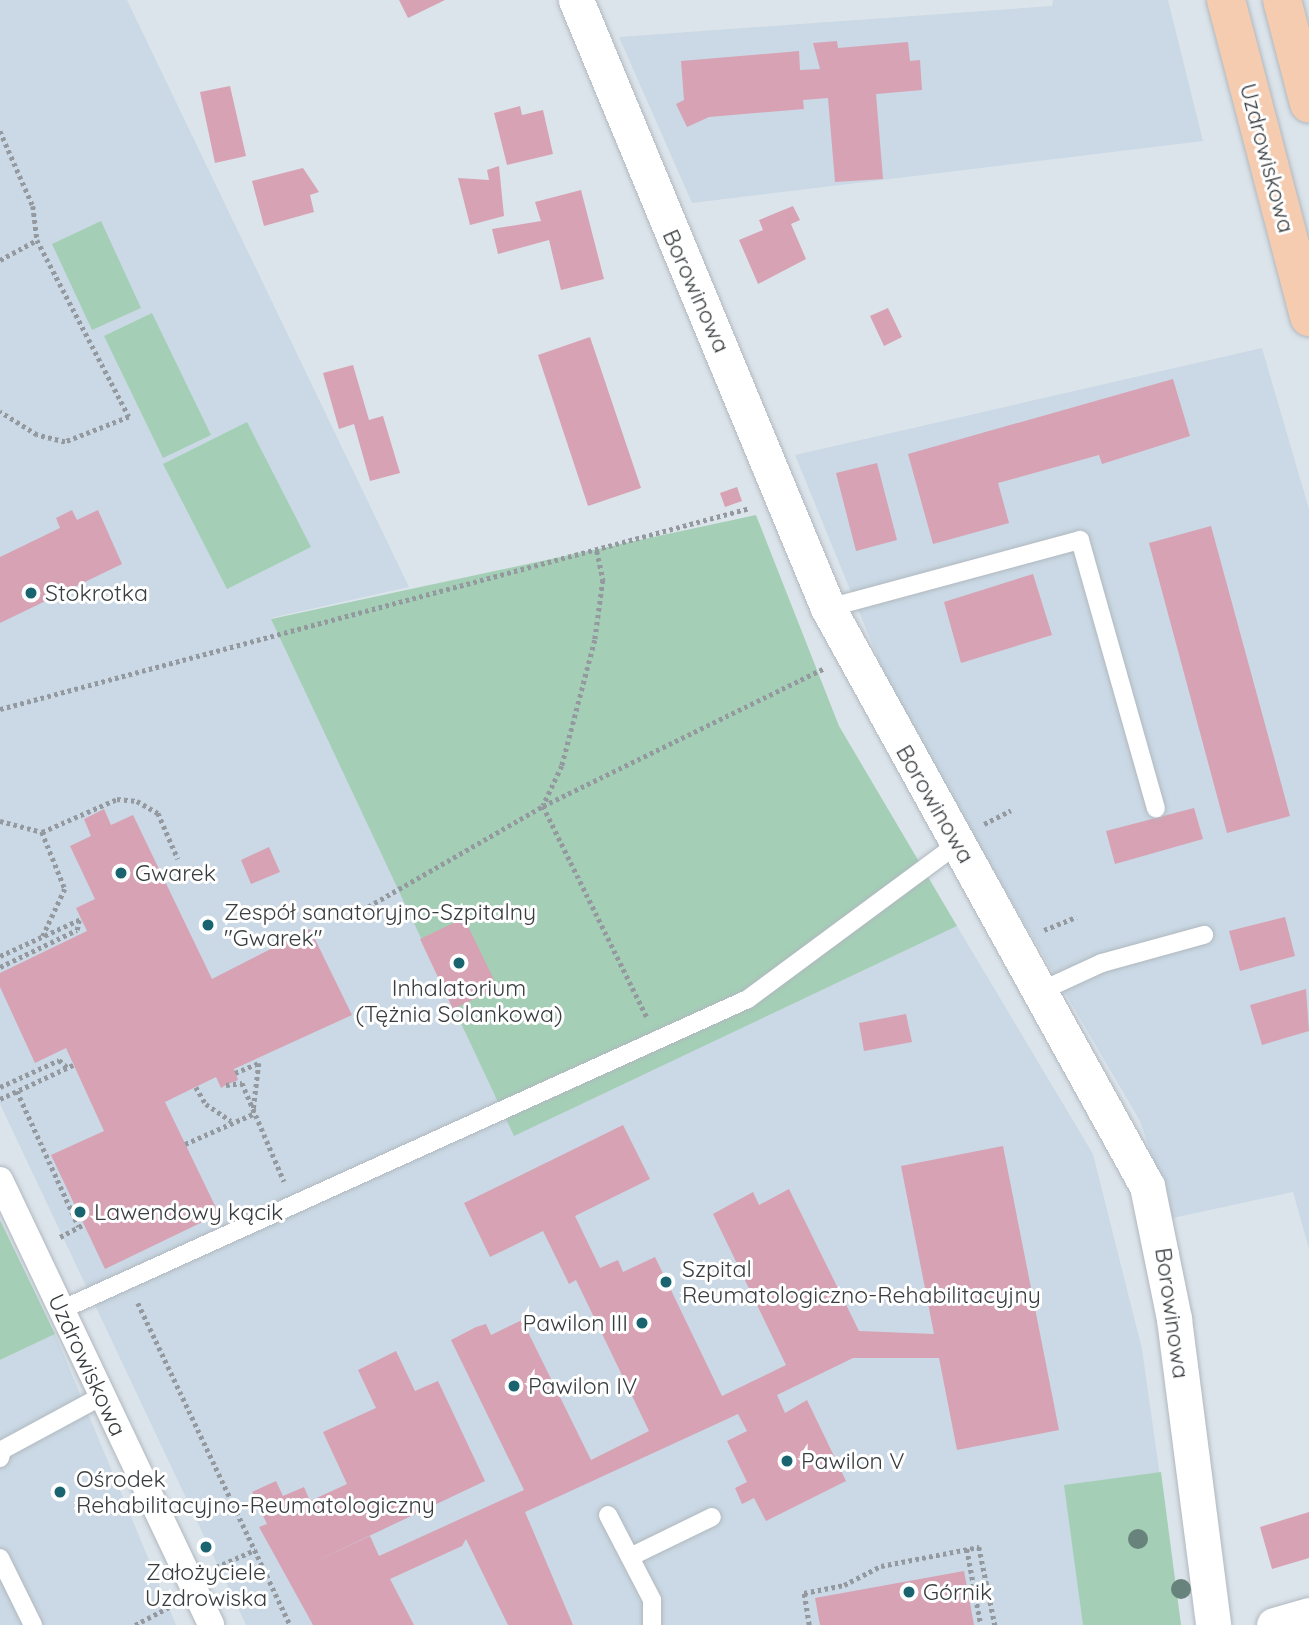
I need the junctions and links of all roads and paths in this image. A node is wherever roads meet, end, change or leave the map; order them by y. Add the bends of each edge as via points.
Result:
1 (576, 0) edge
2 (1226, 0) edge
3 (1282, 0) edge
4 (1309, 104) edge
5 (0, 131) edge
6 (37, 240) junction
7 (0, 260) edge
8 (1309, 317) edge
9 (0, 412) edge
10 (761, 505) dead end
11 (597, 551) junction
12 (828, 608) junction
13 (831, 666) dead end
14 (0, 709) edge
15 (543, 806) junction
16 (1156, 808) dead end
17 (1011, 810) dead end
18 (0, 821) edge
19 (984, 824) dead end
20 (42, 832) junction
21 (956, 845) junction
22 (177, 859) dead end
23 (350, 916) dead end
24 (1077, 916) dead end
25 (1043, 931) dead end
26 (1204, 935) dead end
27 (43, 936) junction
28 (0, 956) edge
29 (0, 967) edge
30 (1041, 991) junction
31 (660, 1040) junction
32 (235, 1073) dead end
33 (226, 1086) dead end
34 (0, 1087) edge
35 (196, 1087) dead end
36 (17, 1091) junction
37 (0, 1099) edge
38 (253, 1114) junction
39 (232, 1121) junction
40 (185, 1144) dead end
41 (0, 1180) edge
42 (296, 1205) junction
43 (60, 1237) dead end
44 (128, 1281) junction
45 (61, 1310) junction
46 (102, 1396) junction
47 (0, 1458) edge
48 (608, 1515) dead end
49 (712, 1517) dead end
50 (967, 1549) junction
51 (254, 1550) junction
52 (630, 1557) junction
53 (0, 1558) edge
54 (209, 1570) dead end
55 (181, 1600) dead end
56 (977, 1604) junction
57 (971, 1606) dead end
58 (1309, 1615) edge
59 (33, 1625) edge
60 (135, 1625) edge
61 (211, 1625) edge
62 (290, 1625) edge
63 (652, 1625) edge
64 (809, 1625) edge
65 (981, 1625) edge
66 (995, 1625) edge
67 (1213, 1625) edge
68 (1273, 1625) edge

1 - 12 street, Borowinowa
2 - 8 main road, Uzdrowiskowa
3 - 4 main road
5 - 6 path via 33,206
6 - 7 path
6 - 9 path via 129,417 65,442 37,435
10 - 11 path
11 - 14 path
11 - 15 path via 603,580 595,640 562,766
12 - 16 lane via 1080,540
12 - 21 street, Borowinowa
13 - 15 path
15 - 23 path
15 - 31 path
17 - 19 path
18 - 20 path
20 - 22 path via 117,799 137,801 158,813
20 - 27 path via 65,889
21 - 30 street, Borowinowa
21 - 31 lane via 748,999
24 - 25 path
26 - 30 lane via 1102,964
27 - 28 path
27 - 29 path via 80,920 77,930
30 - 67 street, Borowinowa via 1147,1186 1159,1228
31 - 42 lane
32 - 38 path via 259,1063 262,1070
33 - 38 path via 242,1083
34 - 36 path via 60,1060 71,1066
35 - 39 path via 206,1104
36 - 37 path
36 - 43 path via 81,1226
38 - 39 path
38 - 42 path
39 - 40 path
41 - 45 street, Uzdrowiskowa
42 - 44 lane
44 - 45 lane
44 - 51 path
45 - 46 street, Uzdrowiskowa
46 - 47 lane via 2,1450
46 - 61 street, Uzdrowiskowa
48 - 52 lane
49 - 52 lane
50 - 56 path
50 - 64 path via 881,1566 844,1585 804,1593
50 - 66 path via 979,1547
51 - 54 path
51 - 62 path
52 - 63 lane via 652,1600
53 - 59 lane
55 - 60 path
56 - 57 path
56 - 65 path
58 - 68 street

